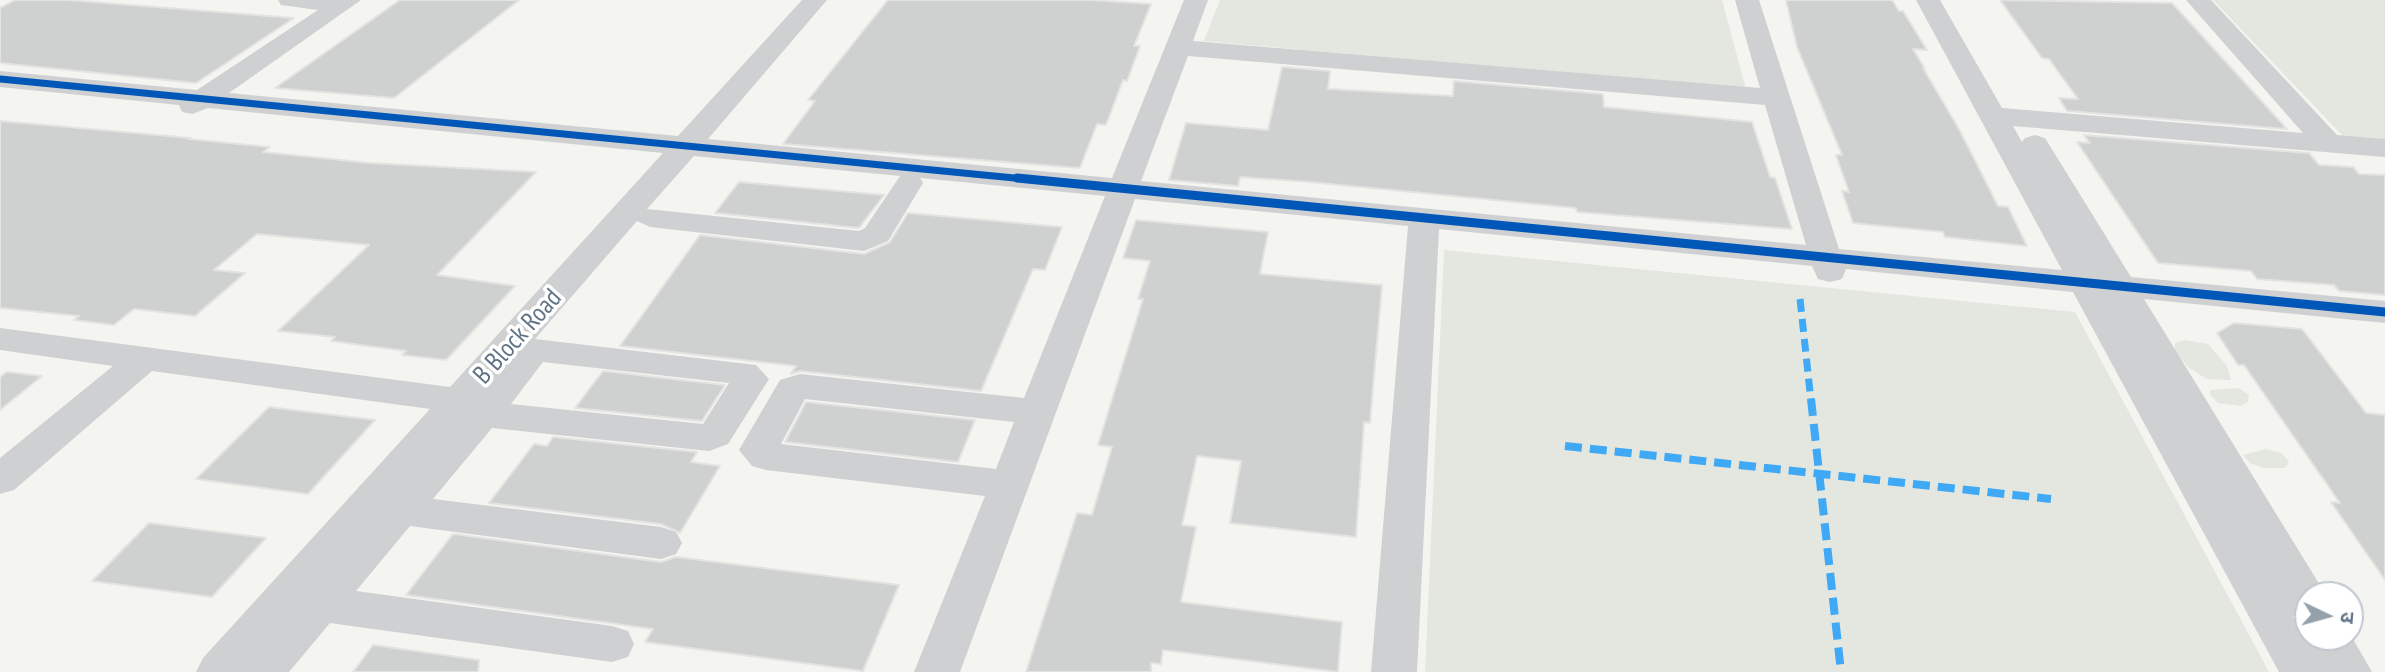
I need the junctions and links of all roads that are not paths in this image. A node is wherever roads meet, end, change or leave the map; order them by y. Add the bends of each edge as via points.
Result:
1 (290, 0) edge
2 (815, 0) edge
3 (835, 0) edge
4 (1196, 0) edge
5 (1747, 0) edge
6 (1928, 0) edge
7 (1949, 0) edge
8 (2198, 0) edge
9 (345, 2) edge
10 (1178, 47) junction
11 (3, 85) edge
12 (1777, 98) junction
13 (192, 106) junction
14 (2006, 117) junction
15 (2328, 144) junction
16 (2385, 148) edge
17 (692, 154) junction
18 (908, 183) junction
19 (1120, 196) junction
20 (650, 218) junction
21 (1424, 226) junction
22 (1828, 265) junction
23 (2107, 292) junction
24 (2385, 312) edge
25 (2385, 327) edge
26 (0, 339) edge
27 (537, 350) junction
28 (143, 359) junction
29 (478, 406) junction
30 (1037, 412) junction
31 (0, 480) edge
32 (1009, 485) junction
33 (401, 510) junction
34 (661, 543) dead end
35 (2294, 581) edge
36 (320, 604) junction
37 (612, 645) dead end
38 (2336, 651) edge
39 (219, 672) edge
40 (262, 672) edge
41 (937, 672) edge
42 (1394, 672) edge
43 (2302, 672) edge
44 (2349, 672) edge

1 - 9 street
2 - 17 street, B Block Road
3 - 17 street, B Block Road
4 - 10 street
5 - 12 street
6 - 14 street
7 - 14 street
8 - 15 street
9 - 13 street
10 - 12 street
10 - 19 street
11 - 13 street
12 - 22 street
13 - 17 street
14 - 15 street
14 - 23 street
15 - 16 street
17 - 18 street
17 - 19 street
17 - 20 street, B Block Road
17 - 29 street, B Block Road
18 - 19 street
18 - 20 street via 877,234 863,241
19 - 21 street
19 - 30 street
20 - 27 street, B Block Road
21 - 22 street
21 - 42 street
22 - 23 street
23 - 24 street
23 - 25 street
23 - 35 street
23 - 43 street
26 - 28 street
27 - 29 street, B Block Road
27 - 29 street via 743,373 751,379 709,439
28 - 29 street
28 - 31 street
29 - 33 street, B Block Road
29 - 39 street, B Block Road
30 - 32 street
30 - 32 street via 800,386 787,398 758,450 766,456
32 - 41 street
33 - 34 street
33 - 36 street, B Block Road
36 - 37 street
36 - 40 street, B Block Road
38 - 44 street

